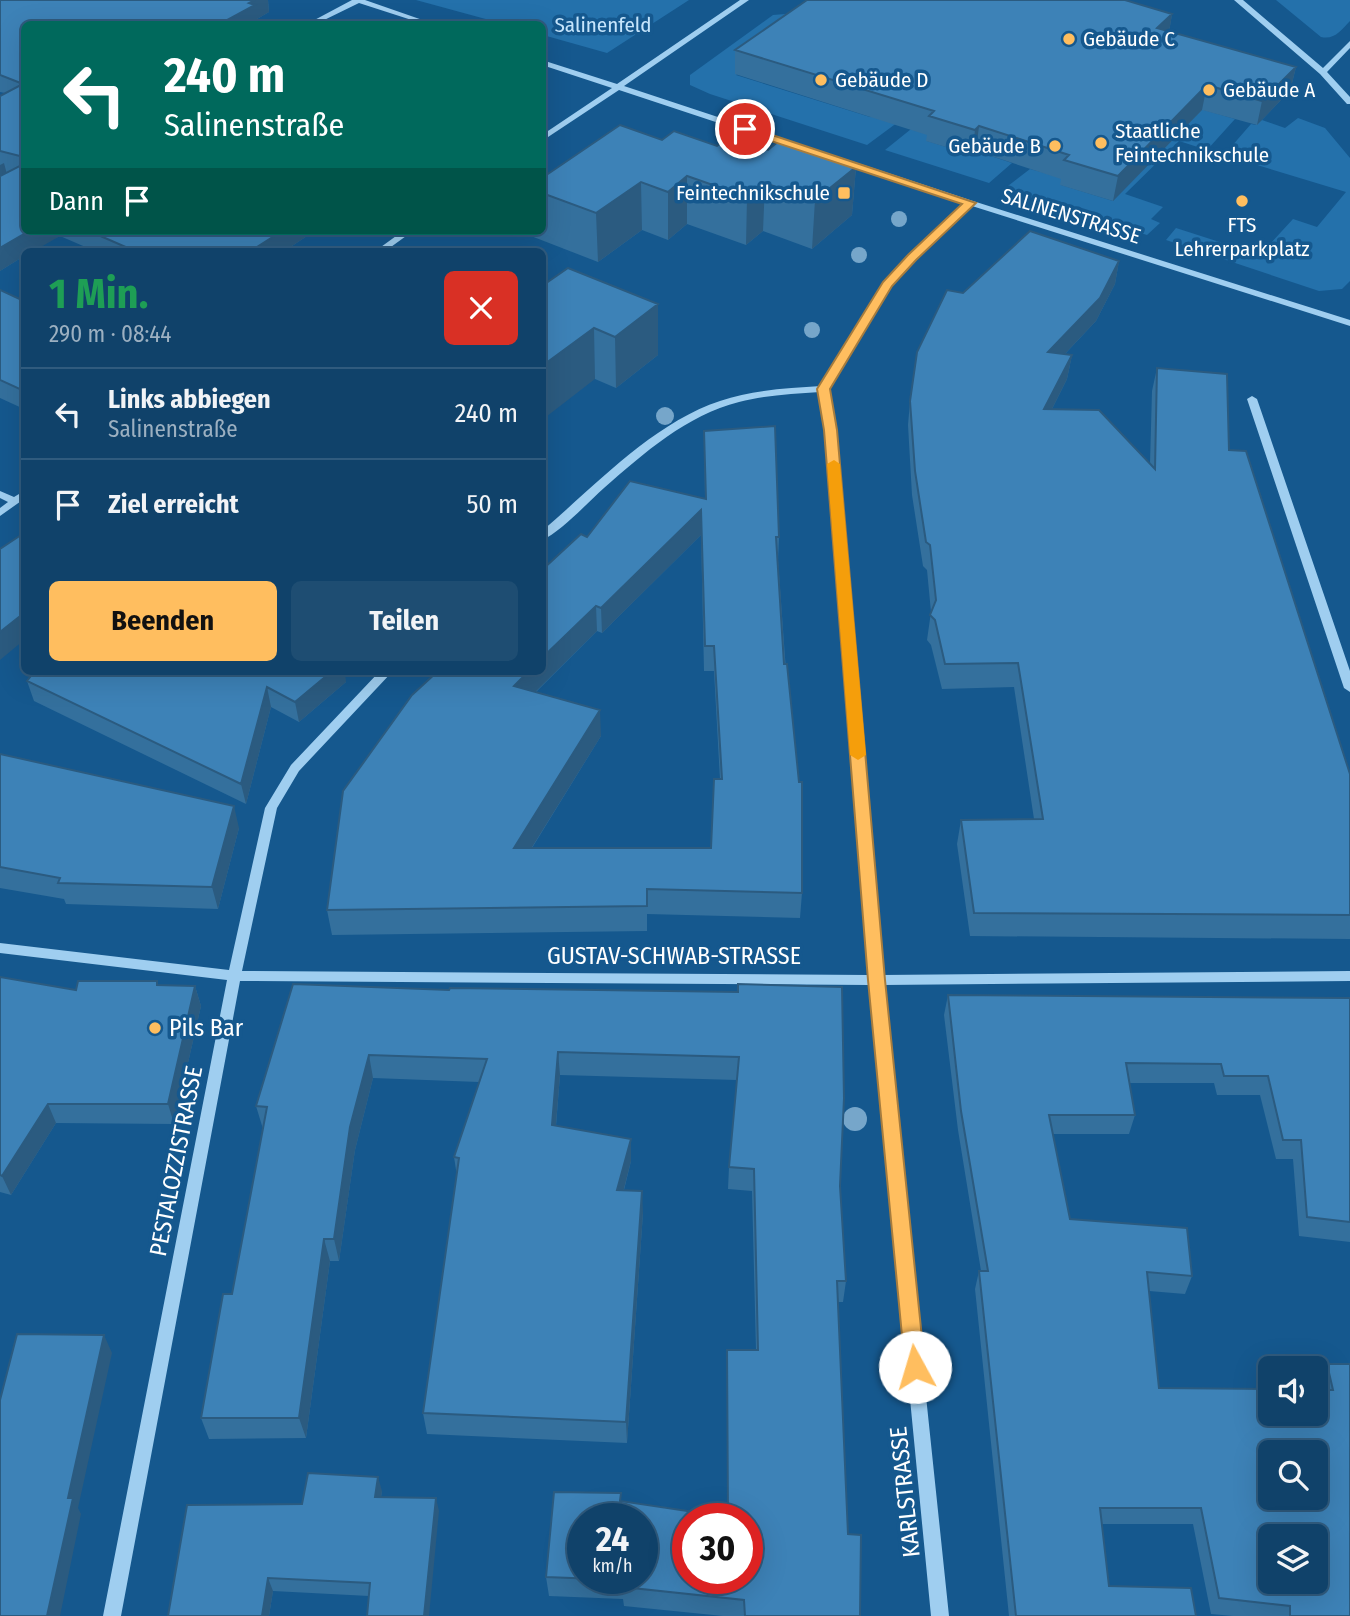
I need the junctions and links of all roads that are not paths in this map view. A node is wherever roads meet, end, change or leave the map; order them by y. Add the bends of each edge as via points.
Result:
1 (358, 0) edge
2 (745, 0) edge
3 (1238, 0) edge
4 (317, 21) edge
5 (421, 21) edge
6 (1350, 43) edge
7 (546, 63) edge
8 (1323, 72) junction
9 (617, 88) junction
10 (1350, 102) edge
11 (546, 136) edge
12 (970, 203) junction
13 (402, 235) edge
14 (384, 248) edge
15 (1349, 322) edge
16 (824, 389) junction
17 (1252, 400) dead end
18 (0, 494) edge
19 (21, 497) edge
20 (15, 502) junction
21 (0, 513) edge
22 (546, 534) edge
23 (383, 675) edge
24 (1350, 688) edge
25 (0, 948) edge
26 (234, 976) junction
27 (1350, 976) edge
28 (876, 980) junction
29 (112, 1616) edge
30 (940, 1616) edge

1 - 4 street
1 - 5 street
2 - 9 street
3 - 8 street
6 - 8 street
7 - 9 street, SALINENSTRASSE
8 - 10 street
9 - 11 street
9 - 12 street, SALINENSTRASSE
12 - 15 street, SALINENSTRASSE
12 - 16 street via 888,285
13 - 14 street
16 - 22 street via 764,392 708,409 668,433
16 - 28 street, KARLSTRASSE
17 - 24 street
18 - 20 street
19 - 20 street
20 - 21 street
23 - 26 street, PESTALOZZISTRASSE via 295,768 271,808
25 - 26 street, GUSTAV-SCHWAB-STRASSE
26 - 28 street, GUSTAV-SCHWAB-STRASSE
26 - 29 street, PESTALOZZISTRASSE
27 - 28 street, GUSTAV-SCHWAB-STRASSE
28 - 30 street, KARLSTRASSE

